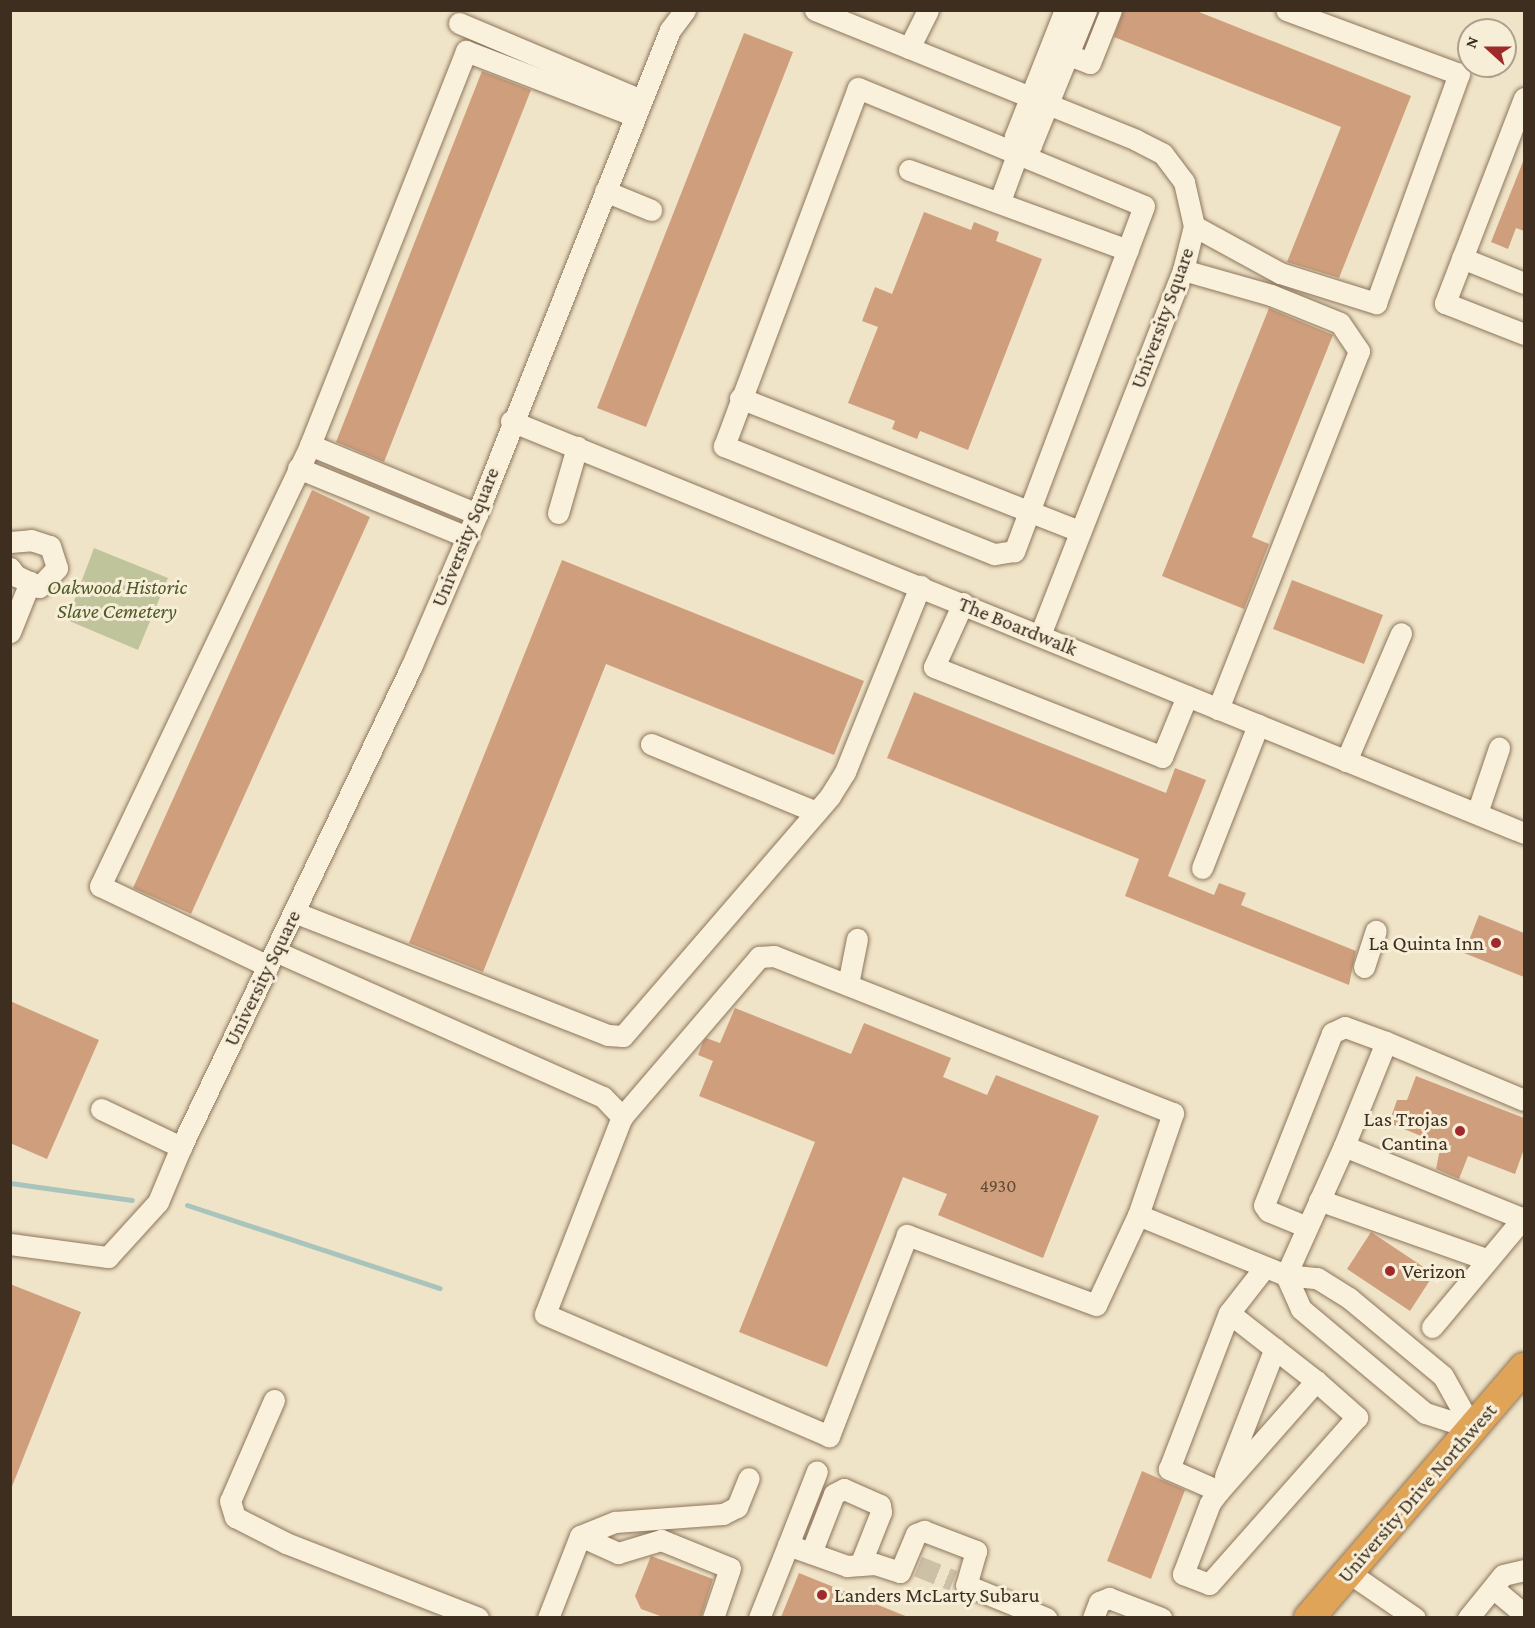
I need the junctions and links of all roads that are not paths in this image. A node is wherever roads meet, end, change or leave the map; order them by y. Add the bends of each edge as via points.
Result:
1 (685, 10) edge
2 (815, 10) edge
3 (928, 10) edge
4 (1065, 10) edge
5 (1086, 10) edge
6 (1111, 10) edge
7 (1286, 10) edge
8 (459, 23) dead end
9 (909, 48) junction
10 (1069, 54) junction
11 (1524, 98) edge
12 (1040, 100) junction
13 (638, 108) junction
14 (1018, 152) junction
15 (909, 170) dead end
16 (605, 191) junction
17 (1000, 201) junction
18 (651, 210) dead end
19 (1194, 226) junction
20 (1128, 250) junction
21 (1462, 258) junction
22 (1182, 270) junction
23 (1524, 283) edge
24 (1524, 334) edge
25 (740, 398) junction
26 (512, 421) junction
27 (310, 444) junction
28 (577, 447) junction
29 (298, 468) junction
30 (1031, 511) junction
31 (558, 513) dead end
32 (477, 514) junction
33 (1080, 531) junction
34 (467, 537) junction
35 (10, 542) edge
36 (10, 568) edge
37 (30, 582) junction
38 (920, 585) junction
39 (963, 603) junction
40 (10, 632) edge
41 (1401, 633) dead end
42 (1040, 634) junction
43 (1186, 696) junction
44 (1218, 709) junction
45 (1258, 725) junction
46 (651, 744) dead end
47 (1499, 748) dead end
48 (1346, 761) junction
49 (816, 812) junction
50 (1477, 813) junction
51 (1524, 833) edge
52 (1203, 868) dead end
53 (294, 912) junction
54 (1377, 931) dead end
55 (858, 939) dead end
56 (272, 958) junction
57 (1364, 967) dead end
58 (848, 984) junction
59 (1386, 1042) junction
60 (1524, 1100) edge
61 (101, 1109) dead end
62 (622, 1117) junction
63 (1344, 1146) junction
64 (181, 1147) junction
65 (1319, 1200) junction
66 (1138, 1215) junction
67 (1524, 1218) edge
68 (1307, 1227) junction
69 (10, 1244) edge
70 (1488, 1260) junction
71 (1265, 1267) junction
72 (1286, 1275) junction
73 (1230, 1313) junction
74 (1432, 1327) dead end
75 (1275, 1348) junction
76 (1524, 1368) edge
77 (1317, 1382) junction
78 (274, 1400) dead end
79 (1472, 1428) junction
80 (817, 1471) dead end
81 (749, 1478) dead end
82 (1220, 1491) junction
83 (580, 1536) junction
84 (788, 1545) junction
85 (811, 1553) junction
86 (860, 1565) junction
87 (1524, 1570) edge
88 (1348, 1572) junction
89 (1493, 1588) junction
90 (439, 1610) edge
91 (1015, 1611) edge
92 (1524, 1614) edge
93 (478, 1617) edge
94 (548, 1617) edge
95 (714, 1617) edge
96 (759, 1617) edge
97 (1046, 1617) edge
98 (1093, 1617) edge
99 (1161, 1617) edge
100 (1309, 1617) edge
101 (1415, 1617) edge
102 (1468, 1617) edge

1 - 13 street, University Square via 670,30
2 - 9 street, University Square
3 - 9 street
4 - 12 street
5 - 10 street
6 - 10 street via 1090,63
7 - 19 street via 1459,74 1376,303 1280,273
8 - 13 street
9 - 12 street, University Square
10 - 12 street
11 - 21 street
12 - 14 street via 1015,136
12 - 19 street, University Square via 1163,154 1184,182
13 - 16 street, University Square
13 - 27 street via 466,51
14 - 17 street
14 - 20 street via 1144,206
14 - 25 street via 858,88
15 - 17 street
16 - 18 street
16 - 26 street, University Square
17 - 20 street
19 - 22 street, University Square
20 - 30 street
21 - 23 street
21 - 24 street via 1445,303
22 - 33 street, University Square
22 - 44 street via 1271,295 1340,323 1359,351
25 - 30 street
25 - 30 street via 724,446 994,554 1014,552
26 - 28 street, The Boardwalk
26 - 32 street, University Square
27 - 29 street
27 - 32 street
28 - 31 street
28 - 38 street, The Boardwalk
29 - 34 street
29 - 56 street via 100,886
30 - 33 street
32 - 34 street, University Square
33 - 42 street, University Square
34 - 53 street, University Square
35 - 37 street via 31,540 50,546 57,568 39,587
36 - 37 street
37 - 40 street
38 - 39 street, The Boardwalk
38 - 49 street via 845,772
39 - 42 street, The Boardwalk
39 - 43 street via 934,667 1162,757
41 - 48 street
42 - 43 street, The Boardwalk
43 - 44 street, The Boardwalk
44 - 45 street, The Boardwalk
45 - 48 street, The Boardwalk
45 - 52 street
46 - 49 street
47 - 50 street
48 - 50 street, The Boardwalk
49 - 53 street via 623,1036 600,1032
50 - 51 street, The Boardwalk
53 - 56 street, University Square
54 - 57 street
55 - 58 street
56 - 62 street via 603,1097
56 - 64 street, University Square
58 - 62 street via 774,956 759,957
58 - 66 street via 1173,1113
59 - 60 street
59 - 63 street
59 - 68 street via 1345,1027 1332,1033 1264,1205 1268,1211
61 - 64 street
62 - 66 street via 545,1314 829,1436 907,1235 1096,1305
63 - 65 street
63 - 67 street
64 - 69 street, University Square via 158,1202 108,1257
65 - 68 street
65 - 70 street
66 - 71 street
67 - 70 street
68 - 72 street
70 - 74 street
71 - 72 street
71 - 73 street
72 - 79 street via 1301,1309 1425,1413
72 - 79 street via 1317,1278 1349,1298 1443,1376
73 - 75 street
73 - 82 street via 1169,1469
75 - 77 street
75 - 82 street
76 - 79 highway, University Drive Northwest
77 - 82 street
77 - 82 street via 1357,1417 1209,1584 1183,1574 1210,1503
78 - 90 street via 230,1501 235,1517
79 - 88 highway, University Drive Northwest
80 - 84 street
81 - 83 street via 737,1507 723,1514 615,1522
83 - 94 street
83 - 95 street via 618,1553 662,1540 730,1568
84 - 85 street
84 - 96 street
85 - 86 street via 847,1566
85 - 86 street via 834,1494 844,1489 880,1505 881,1512
86 - 91 street via 874,1564 900,1572 912,1563 916,1534 924,1531 976,1551 959,1582
87 - 89 street via 1503,1575
88 - 100 highway, University Drive Northwest
88 - 101 street
89 - 92 street
89 - 102 street
90 - 93 street
91 - 97 street
98 - 99 street via 1099,1602 1109,1598

